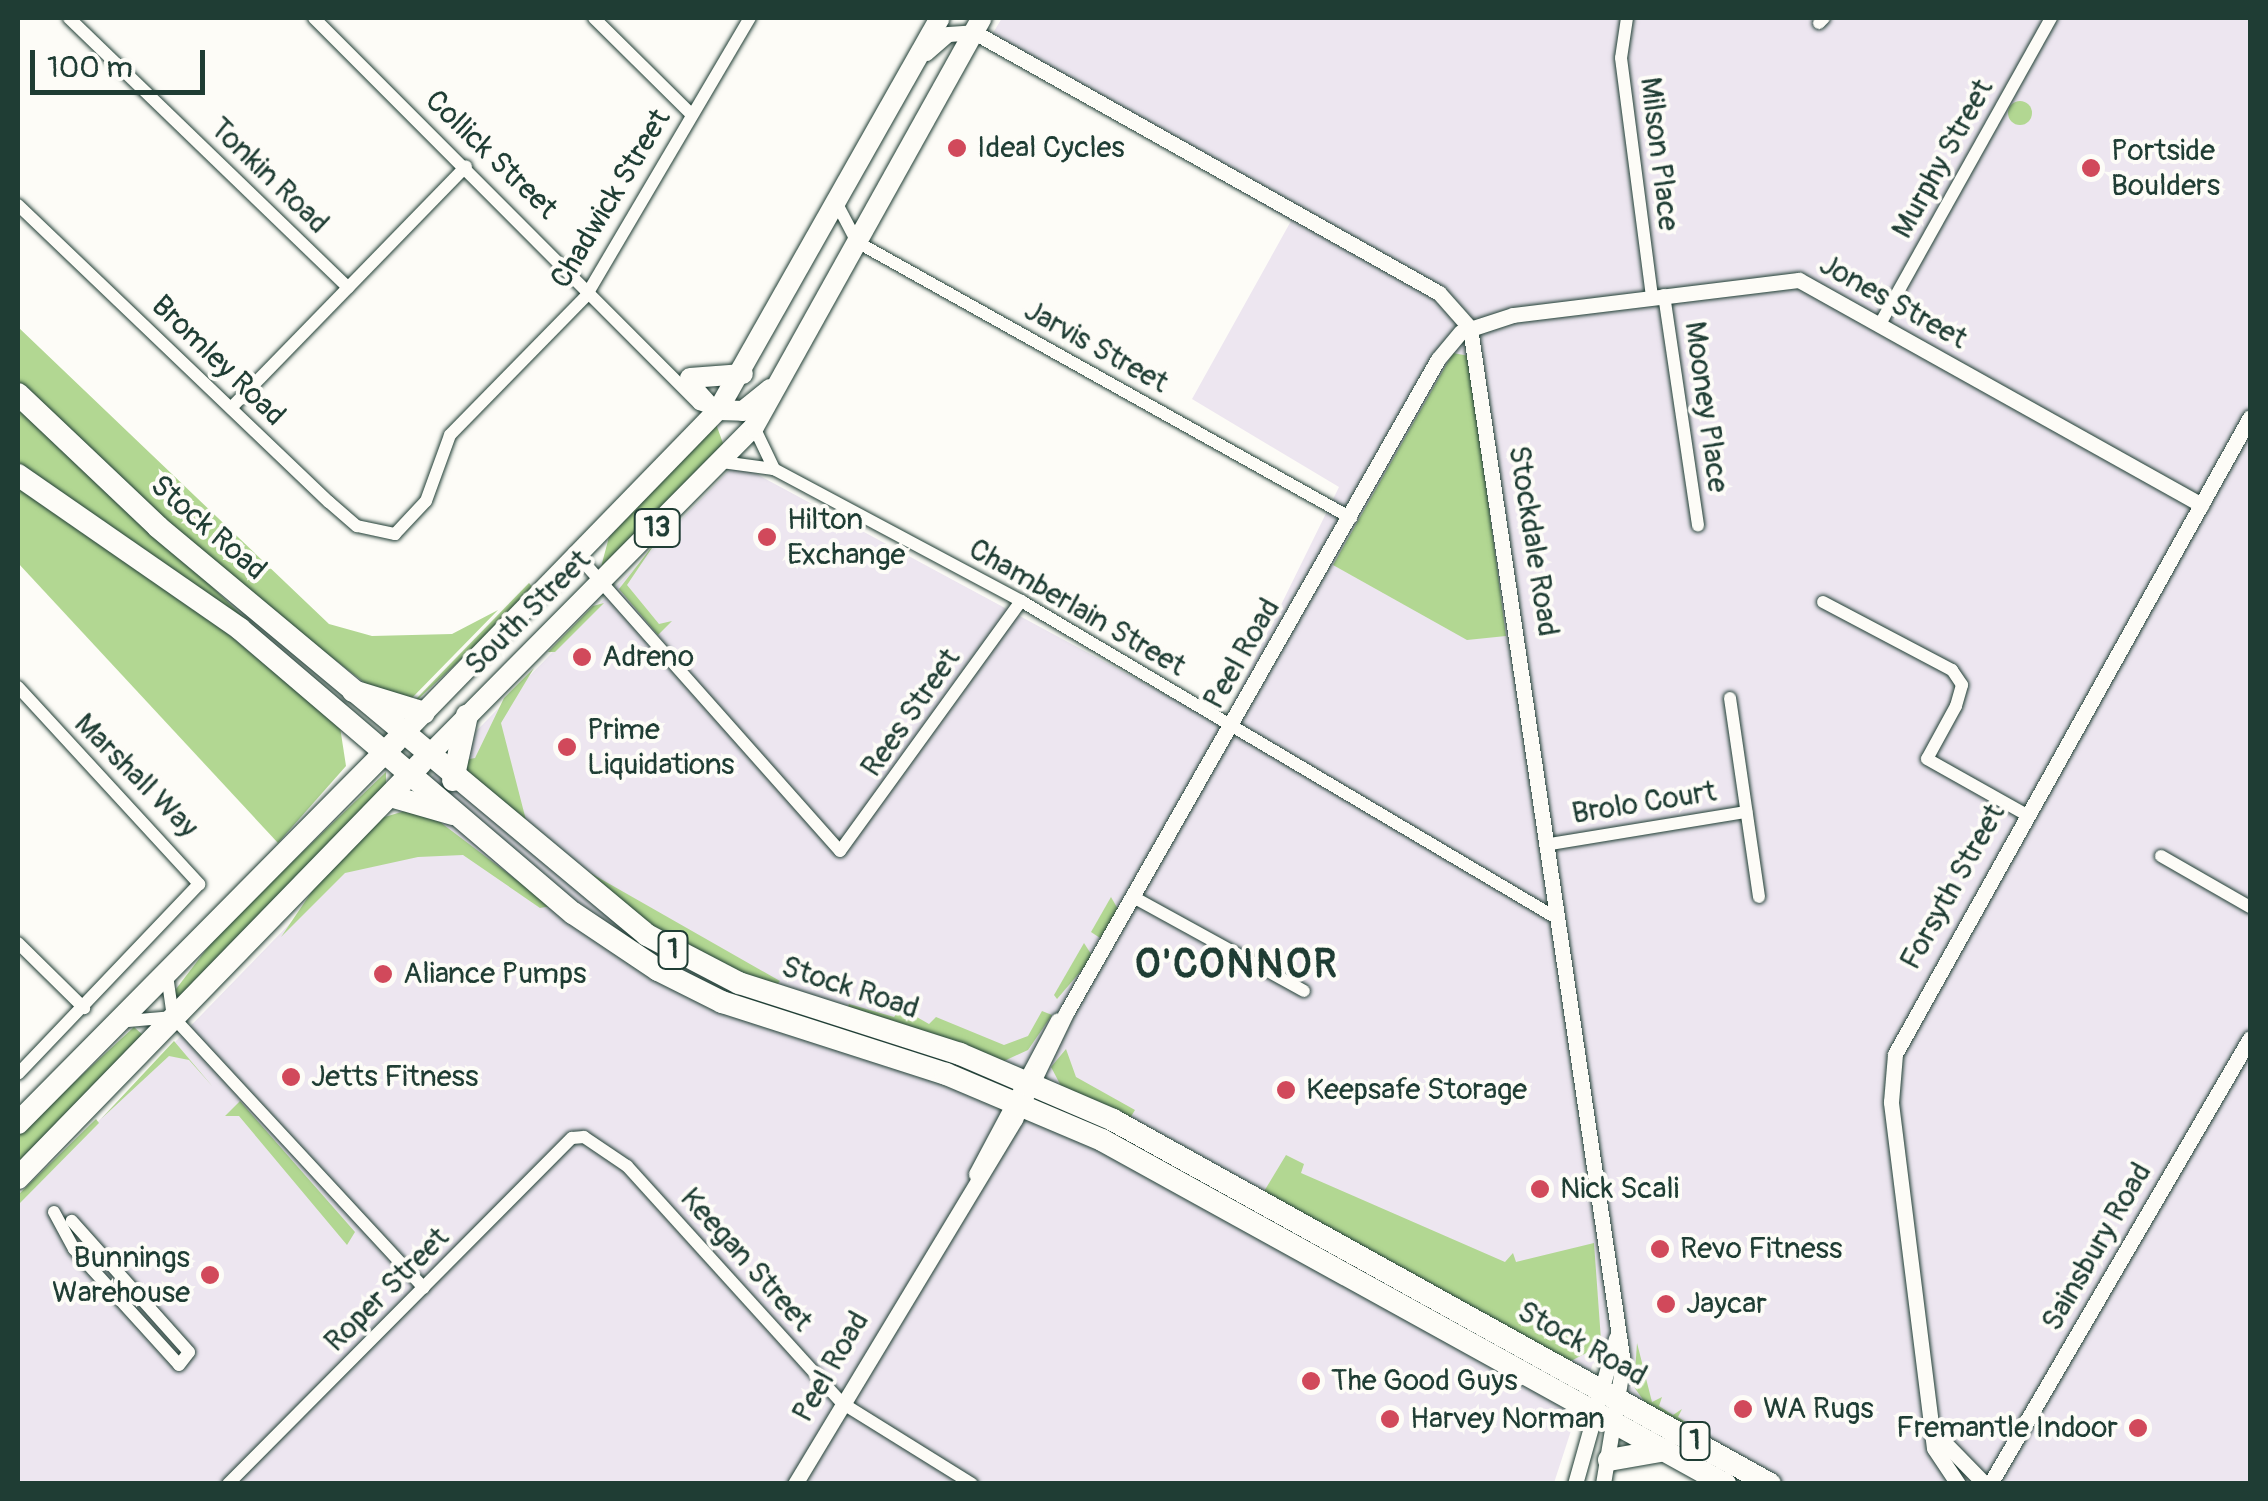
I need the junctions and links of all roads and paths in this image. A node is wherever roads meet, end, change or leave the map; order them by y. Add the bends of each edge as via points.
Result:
1 (69, 18) edge
2 (314, 18) edge
3 (594, 18) edge
4 (750, 18) edge
5 (940, 18) edge
6 (1627, 18) edge
7 (2051, 18) edge
8 (974, 22) edge
9 (912, 69) junction
10 (692, 115) junction
11 (466, 166) junction
12 (836, 202) junction
13 (18, 204) edge
14 (858, 242) junction
15 (589, 286) junction
16 (348, 287) junction
17 (1658, 296) junction
18 (1880, 324) junction
19 (1470, 328) junction
20 (743, 374) junction
21 (786, 374) junction
22 (683, 375) junction
23 (18, 394) edge
24 (231, 408) junction
25 (718, 410) junction
26 (2250, 416) edge
27 (754, 427) junction
28 (727, 457) junction
29 (774, 469) junction
30 (18, 475) edge
31 (2200, 504) junction
32 (1351, 518) junction
33 (1698, 526) dead end
34 (395, 534) joint
35 (579, 556) junction
36 (602, 583) junction
37 (1021, 601) junction
38 (1823, 602) dead end
39 (18, 688) edge
40 (350, 690) junction
41 (1730, 698) dead end
42 (424, 713) junction
43 (467, 715) junction
44 (1233, 727) junction
45 (362, 732) junction
46 (394, 744) junction
47 (419, 765) junction
48 (453, 780) junction
49 (350, 787) junction
50 (390, 796) junction
51 (1746, 812) junction
52 (456, 814) junction
53 (2024, 814) junction
54 (1550, 844) junction
55 (2161, 856) dead end
56 (1133, 897) junction
57 (1758, 898) dead end
58 (2250, 907) edge
59 (1558, 919) junction
60 (18, 943) edge
61 (167, 972) junction
62 (1304, 991) dead end
63 (84, 1008) junction
64 (174, 1017) junction
65 (117, 1022) junction
66 (2250, 1038) edge
67 (18, 1074) edge
68 (1023, 1091) junction
69 (18, 1124) edge
70 (584, 1138) joint
71 (18, 1178) edge
72 (54, 1212) dead end
73 (72, 1221) dead end
74 (424, 1288) junction
75 (1612, 1396) junction
76 (842, 1404) junction
77 (1609, 1420) junction
78 (1934, 1432) junction
79 (1666, 1450) junction
80 (1606, 1472) edge
81 (228, 1484) edge
82 (795, 1484) edge
83 (972, 1484) edge
84 (1576, 1484) edge
85 (1725, 1484) edge
86 (1770, 1484) edge
87 (1958, 1484) edge
88 (1988, 1484) edge

1 - 16 street, Tonkin Road
2 - 11 street, Collick Street
3 - 10 street
4 - 10 street, Chadwick Street
5 - 9 main road, South Street / 13
6 - 17 street, Milson Place via 1621,58
7 - 18 street, Murphy Street
8 - 9 street via 942,37
8 - 14 main road, South Street / 13
8 - 19 street via 1440,293
9 - 12 main road, South Street / 13
10 - 15 street, Chadwick Street
11 - 15 street, Collick Street
11 - 16 street
12 - 14 street
12 - 20 main road, South Street / 13
13 - 24 street, Bromley Road
14 - 21 main road, South Street / 13
14 - 32 street, Jarvis Street
15 - 22 street, Collick Street
15 - 34 street, Chadwick Street via 450,435 419,512
16 - 24 street
17 - 18 street, Jones Street via 1782,278
17 - 19 street, Jones Street
17 - 33 street, Mooney Place
18 - 31 street, Jones Street
19 - 32 street, Peel Road via 1446,345
19 - 54 street, Stockdale Road
20 - 22 main road
20 - 25 main road, South Street / 13
21 - 25 main road via 744,411
21 - 27 main road, South Street / 13
22 - 25 street, Collick Street
23 - 40 highway, Stock Road / 1
24 - 34 street, Bromley Road via 357,526
25 - 28 main road
25 - 35 main road, South Street / 13
26 - 31 street, Forsyth Street
27 - 28 main road, South Street / 13
27 - 29 street
28 - 29 street, Chamberlain Street
28 - 36 main road, South Street / 13
29 - 37 street, Chamberlain Street
30 - 45 highway, Stock Road / 1 via 240,629
31 - 53 street, Forsyth Street
32 - 44 street, Peel Road
35 - 36 street
35 - 42 main road, South Street / 13
36 - 37 street, Rees Street via 840,851
36 - 43 main road, South Street / 13
37 - 44 street, Chamberlain Street
38 - 53 street via 1952,670 1962,685 1927,758
39 - 63 street, Marshall Way via 198,875 190,902
40 - 42 highway
40 - 46 highway, Stock Road / 1
41 - 51 street, Brolo Court
42 - 46 main road, South Street / 13
43 - 47 main road, South Street / 13
43 - 48 highway
44 - 56 street, Peel Road
44 - 59 street, Chamberlain Street
45 - 46 highway, Stock Road / 1
45 - 49 highway
46 - 47 highway, Stock Road / 1
46 - 49 highway, South Street / 13
47 - 48 highway, Stock Road / 1
47 - 50 highway, South Street / 13
47 - 52 highway, Stock Road / 1
48 - 68 highway, Stock Road / 1 via 597,901 676,952
49 - 61 highway, South Street / 13
50 - 52 highway
50 - 64 highway, South Street / 13
51 - 54 street, Brolo Court
51 - 57 street, Brolo Court
52 - 68 highway, Stock Road / 1 via 599,932 690,987
53 - 78 street, Forsyth Street via 1891,1070
54 - 59 street, Stockdale Road
55 - 58 street
56 - 62 street
56 - 68 street, Peel Road
59 - 75 street, Stockdale Road via 1616,1338
60 - 63 street
61 - 64 street
61 - 65 highway, South Street / 13
63 - 67 street, Marshall Way
64 - 65 street
64 - 71 highway, South Street / 13
64 - 74 street
65 - 69 highway, South Street / 13
66 - 88 street, Sainsbury Road
68 - 75 highway, Stock Road / 1
68 - 76 street, Peel Road
68 - 77 highway, Stock Road / 1
70 - 74 street, Roper Street via 572,1138
70 - 76 street, Keegan Street via 627,1166
72 - 73 street via 74,1249 179,1365 189,1352
74 - 81 street, Roper Street
75 - 77 street, Stockdale Road
75 - 86 highway, Stock Road / 1
76 - 82 street, Peel Road
76 - 83 street, Keegan Street
77 - 79 highway, Stock Road / 1
77 - 80 street
77 - 84 street
78 - 87 street, Forsyth Street
78 - 88 street
79 - 80 highway
79 - 85 highway, Stock Road / 1

